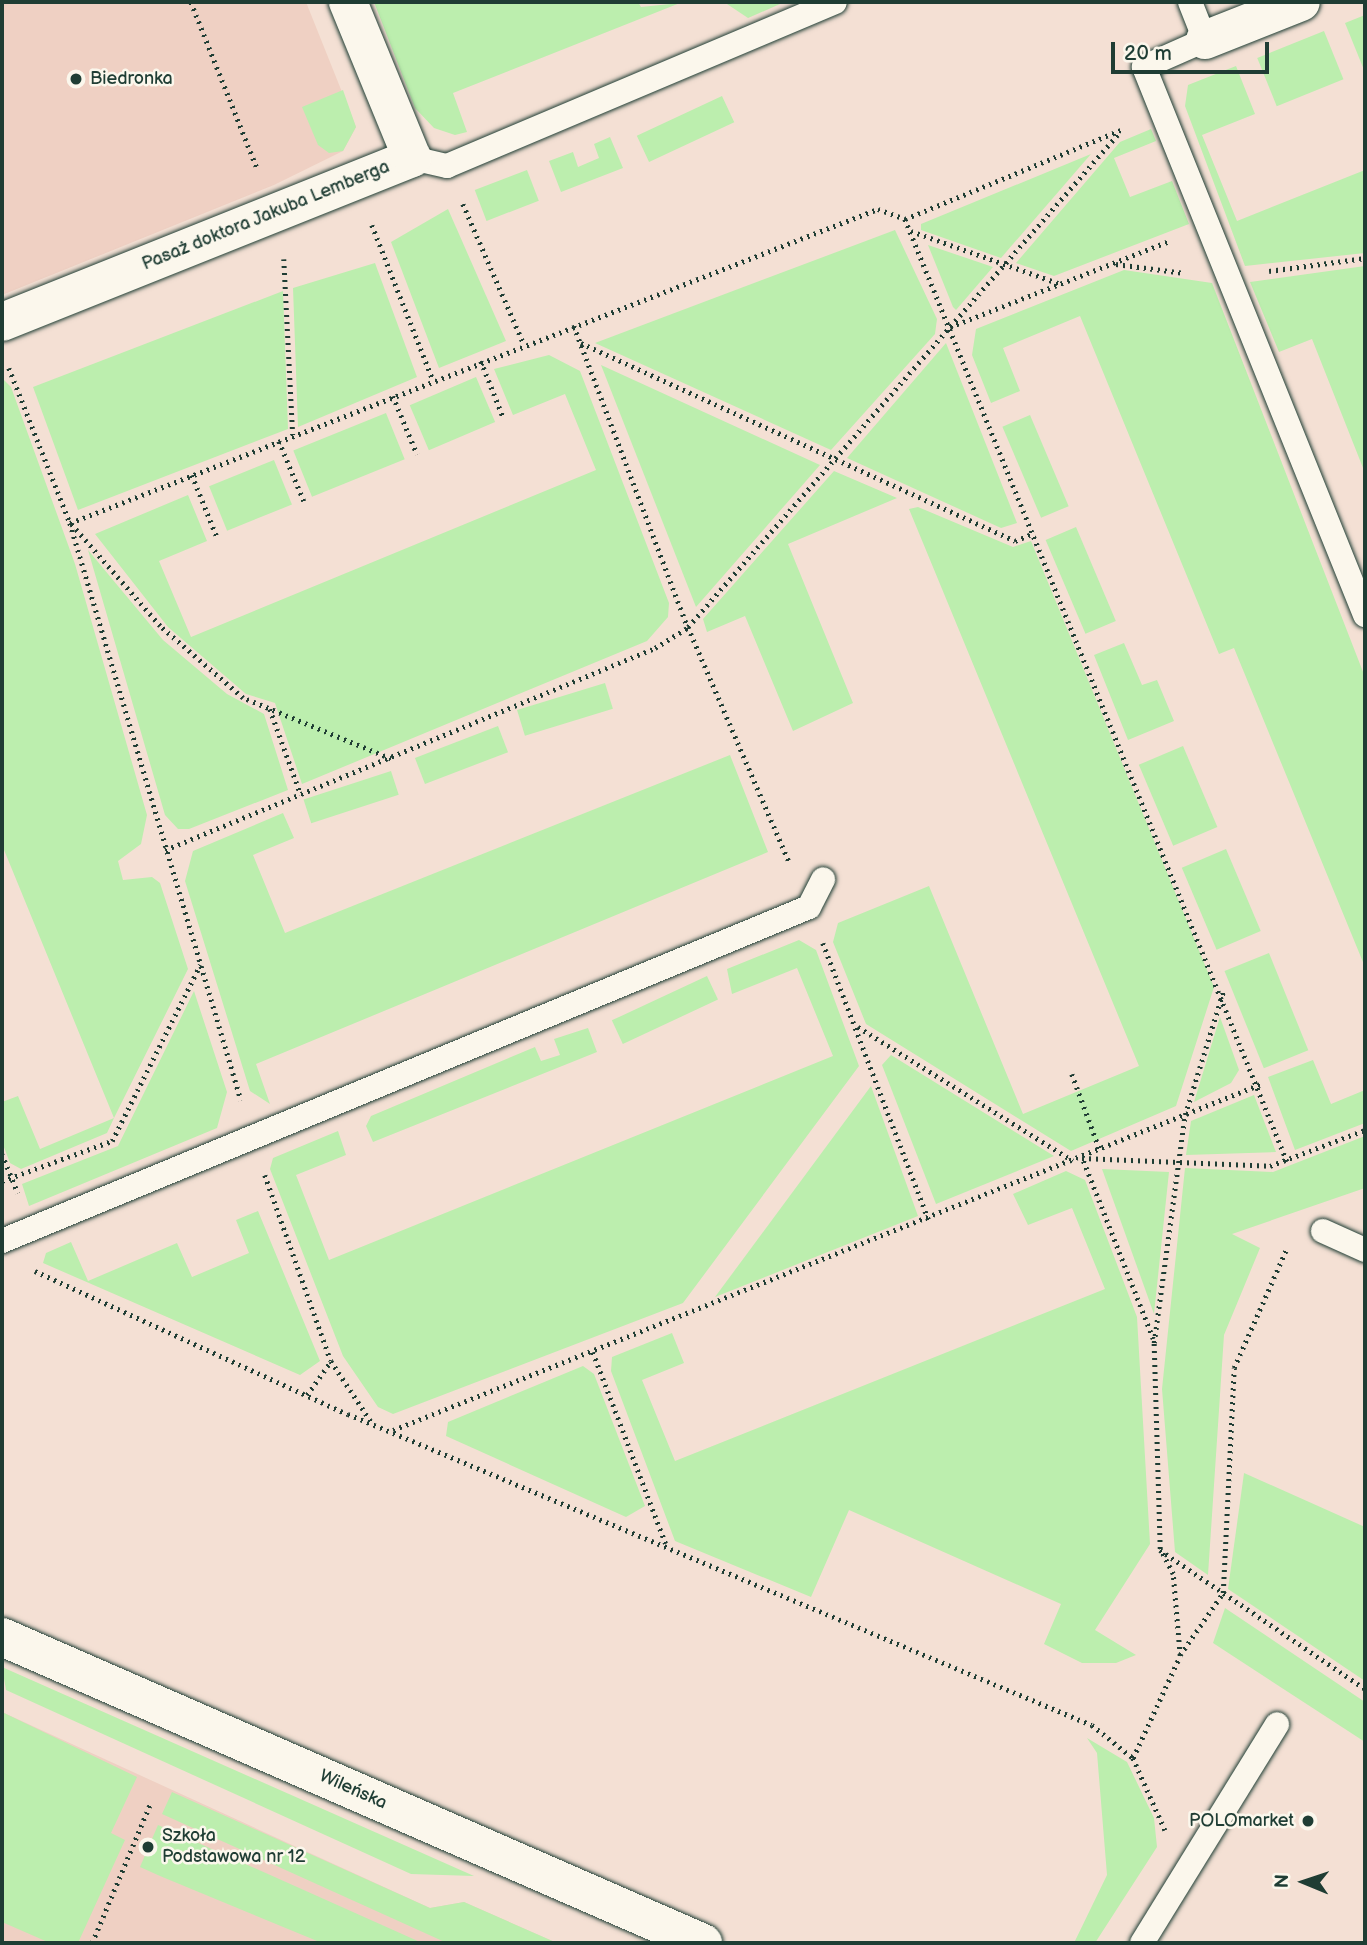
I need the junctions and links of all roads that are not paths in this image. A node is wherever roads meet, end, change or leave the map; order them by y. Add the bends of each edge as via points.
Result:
1 (348, 2) edge
2 (835, 2) edge
3 (1190, 2) edge
4 (1301, 2) edge
5 (1205, 40) junction
6 (429, 162) junction
7 (2, 321) edge
8 (1365, 615) edge
9 (823, 879) dead end
10 (1323, 1231) dead end
11 (2, 1241) edge
12 (1365, 1250) edge
13 (2, 1637) edge
14 (1277, 1724) dead end
15 (703, 1943) edge
16 (1142, 1943) edge

1 - 6 street, Pasaż doktora Jakuba Lemberga
2 - 6 lane
3 - 5 lane
4 - 5 street
5 - 8 lane via 1144,66
6 - 7 street, Pasaż doktora Jakuba Lemberga via 354,181
9 - 11 lane via 808,907 253,1141
10 - 12 lane
13 - 15 street, Wileńska
14 - 16 lane

